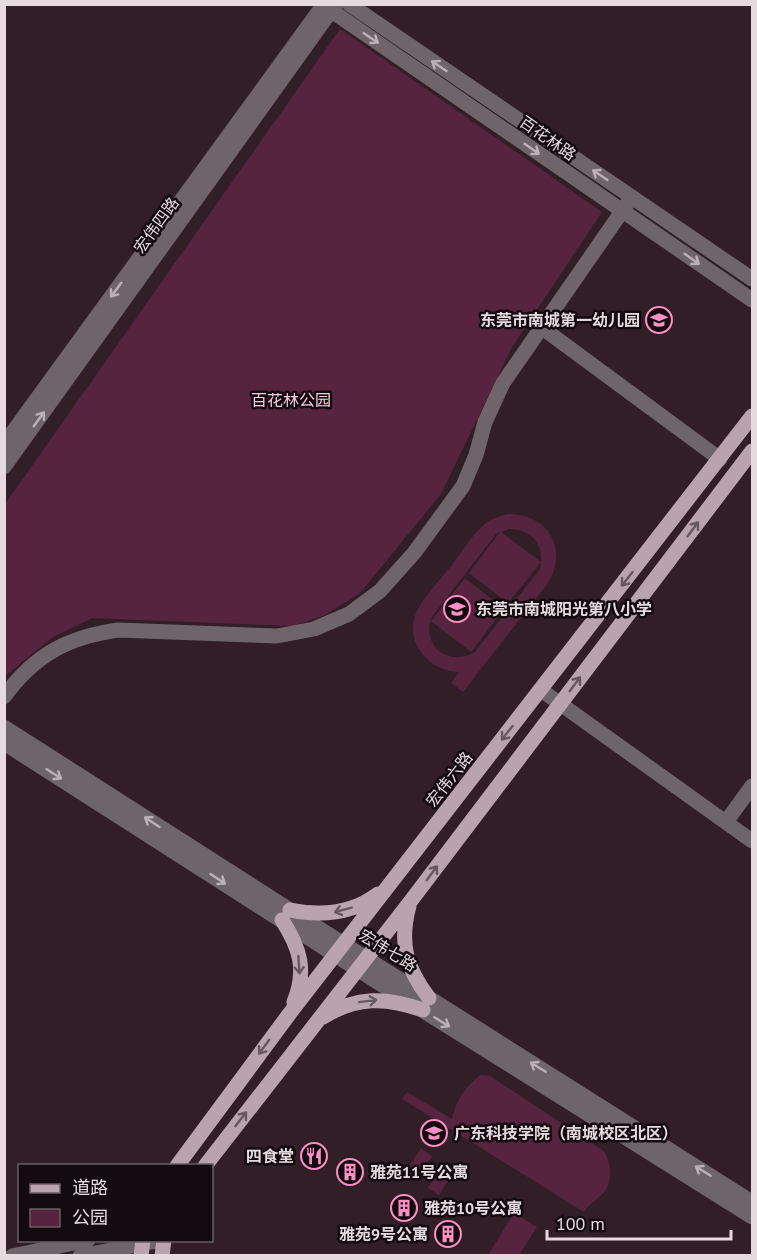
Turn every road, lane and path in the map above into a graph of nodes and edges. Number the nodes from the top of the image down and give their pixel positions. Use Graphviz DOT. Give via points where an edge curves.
graph roads {
  1 [pos="348,4"];
  2 [pos="329,6"];
  3 [pos="632,197"];
  4 [pos="623,211"];
  5 [pos="753,279"];
  6 [pos="753,300"];
  7 [pos="541,327"];
  8 [pos="753,416"];
  9 [pos="4,444"];
  10 [pos="753,451"];
  11 [pos="720,459"];
  12 [pos="4,467"];
  13 [pos="540,690"];
  14 [pos="4,697"];
  15 [pos="560,704"];
  16 [pos="4,727"];
  17 [pos="4,742"];
  18 [pos="753,786"];
  19 [pos="726,822"];
  20 [pos="753,841"];
  21 [pos="389,884"];
  22 [pos="410,902"];
  23 [pos="286,915"];
  24 [pos="340,949"];
  25 [pos="362,963"];
  26 [pos="426,1004"];
  27 [pos="290,1013"];
  28 [pos="316,1022"];
  29 [pos="178,1164"];
  30 [pos="207,1164"];
  31 [pos="753,1202"];
  32 [pos="753,1217"];
  33 [pos="78,1242"];
  34 [pos="157,1242"];
  35 [pos="142,1247"];
  36 [pos="12,1256"];
  37 [pos="80,1256"];
  3 -- 1 [label="street, 百花林路, one-way"];
  2 -- 4 [label="street, 百花林路, one-way"];
  2 -- 9 [label="street, 宏伟四路, one-way"];
  12 -- 2 [label="street, 宏伟四路, one-way"];
  3 -- 4 [label="street"];
  3 -- 5 [label="street, 百花林路"];
  4 -- 6 [label="street, 百花林路, one-way"];
  4 -- 7 [label="street"];
  7 -- 11 [label="street"];
  7 -- 14 [label="street" via="503,383 463,486 414,553 366,604 314,629 277,636 118,630 92,634 45,655"];
  8 -- 11 [label="main road, 宏伟六路"];
  15 -- 10 [label="main road, one-way"];
  11 -- 13 [label="main road, 宏伟六路, one-way"];
  13 -- 15 [label="street"];
  13 -- 21 [label="main road, 宏伟六路, one-way"];
  15 -- 19 [label="street"];
  22 -- 15 [label="main road, one-way"];
  23 -- 16 [label="street, 宏伟七路, one-way"];
  17 -- 23 [label="street, 宏伟七路, one-way"];
  18 -- 19 [label="street"];
  19 -- 20 [label="street"];
  21 -- 23 [label="main road, one-way" via="353,908"];
  21 -- 24 [label="main road, 宏伟六路"];
  22 -- 25 [label="main road"];
  22 -- 26 [label="main road" via="404,942"];
  23 -- 24 [label="street, 宏伟七路"];
  23 -- 27 [label="main road, one-way" via="301,965 299,990"];
  24 -- 25 [label="street, 宏伟七路"];
  24 -- 27 [label="main road, 宏伟六路"];
  25 -- 26 [label="street, 宏伟七路"];
  25 -- 28 [label="main road"];
  28 -- 26 [label="main road, one-way" via="356,1003 379,1000"];
  31 -- 26 [label="street, 宏伟七路, one-way"];
  26 -- 32 [label="street, 宏伟七路, one-way"];
  27 -- 29 [label="main road, 宏伟六路, one-way"];
  30 -- 28 [label="main road, one-way"];
  33 -- 36 [label="street"];
  34 -- 35 [label="street"];
  35 -- 37 [label="street"];
}
